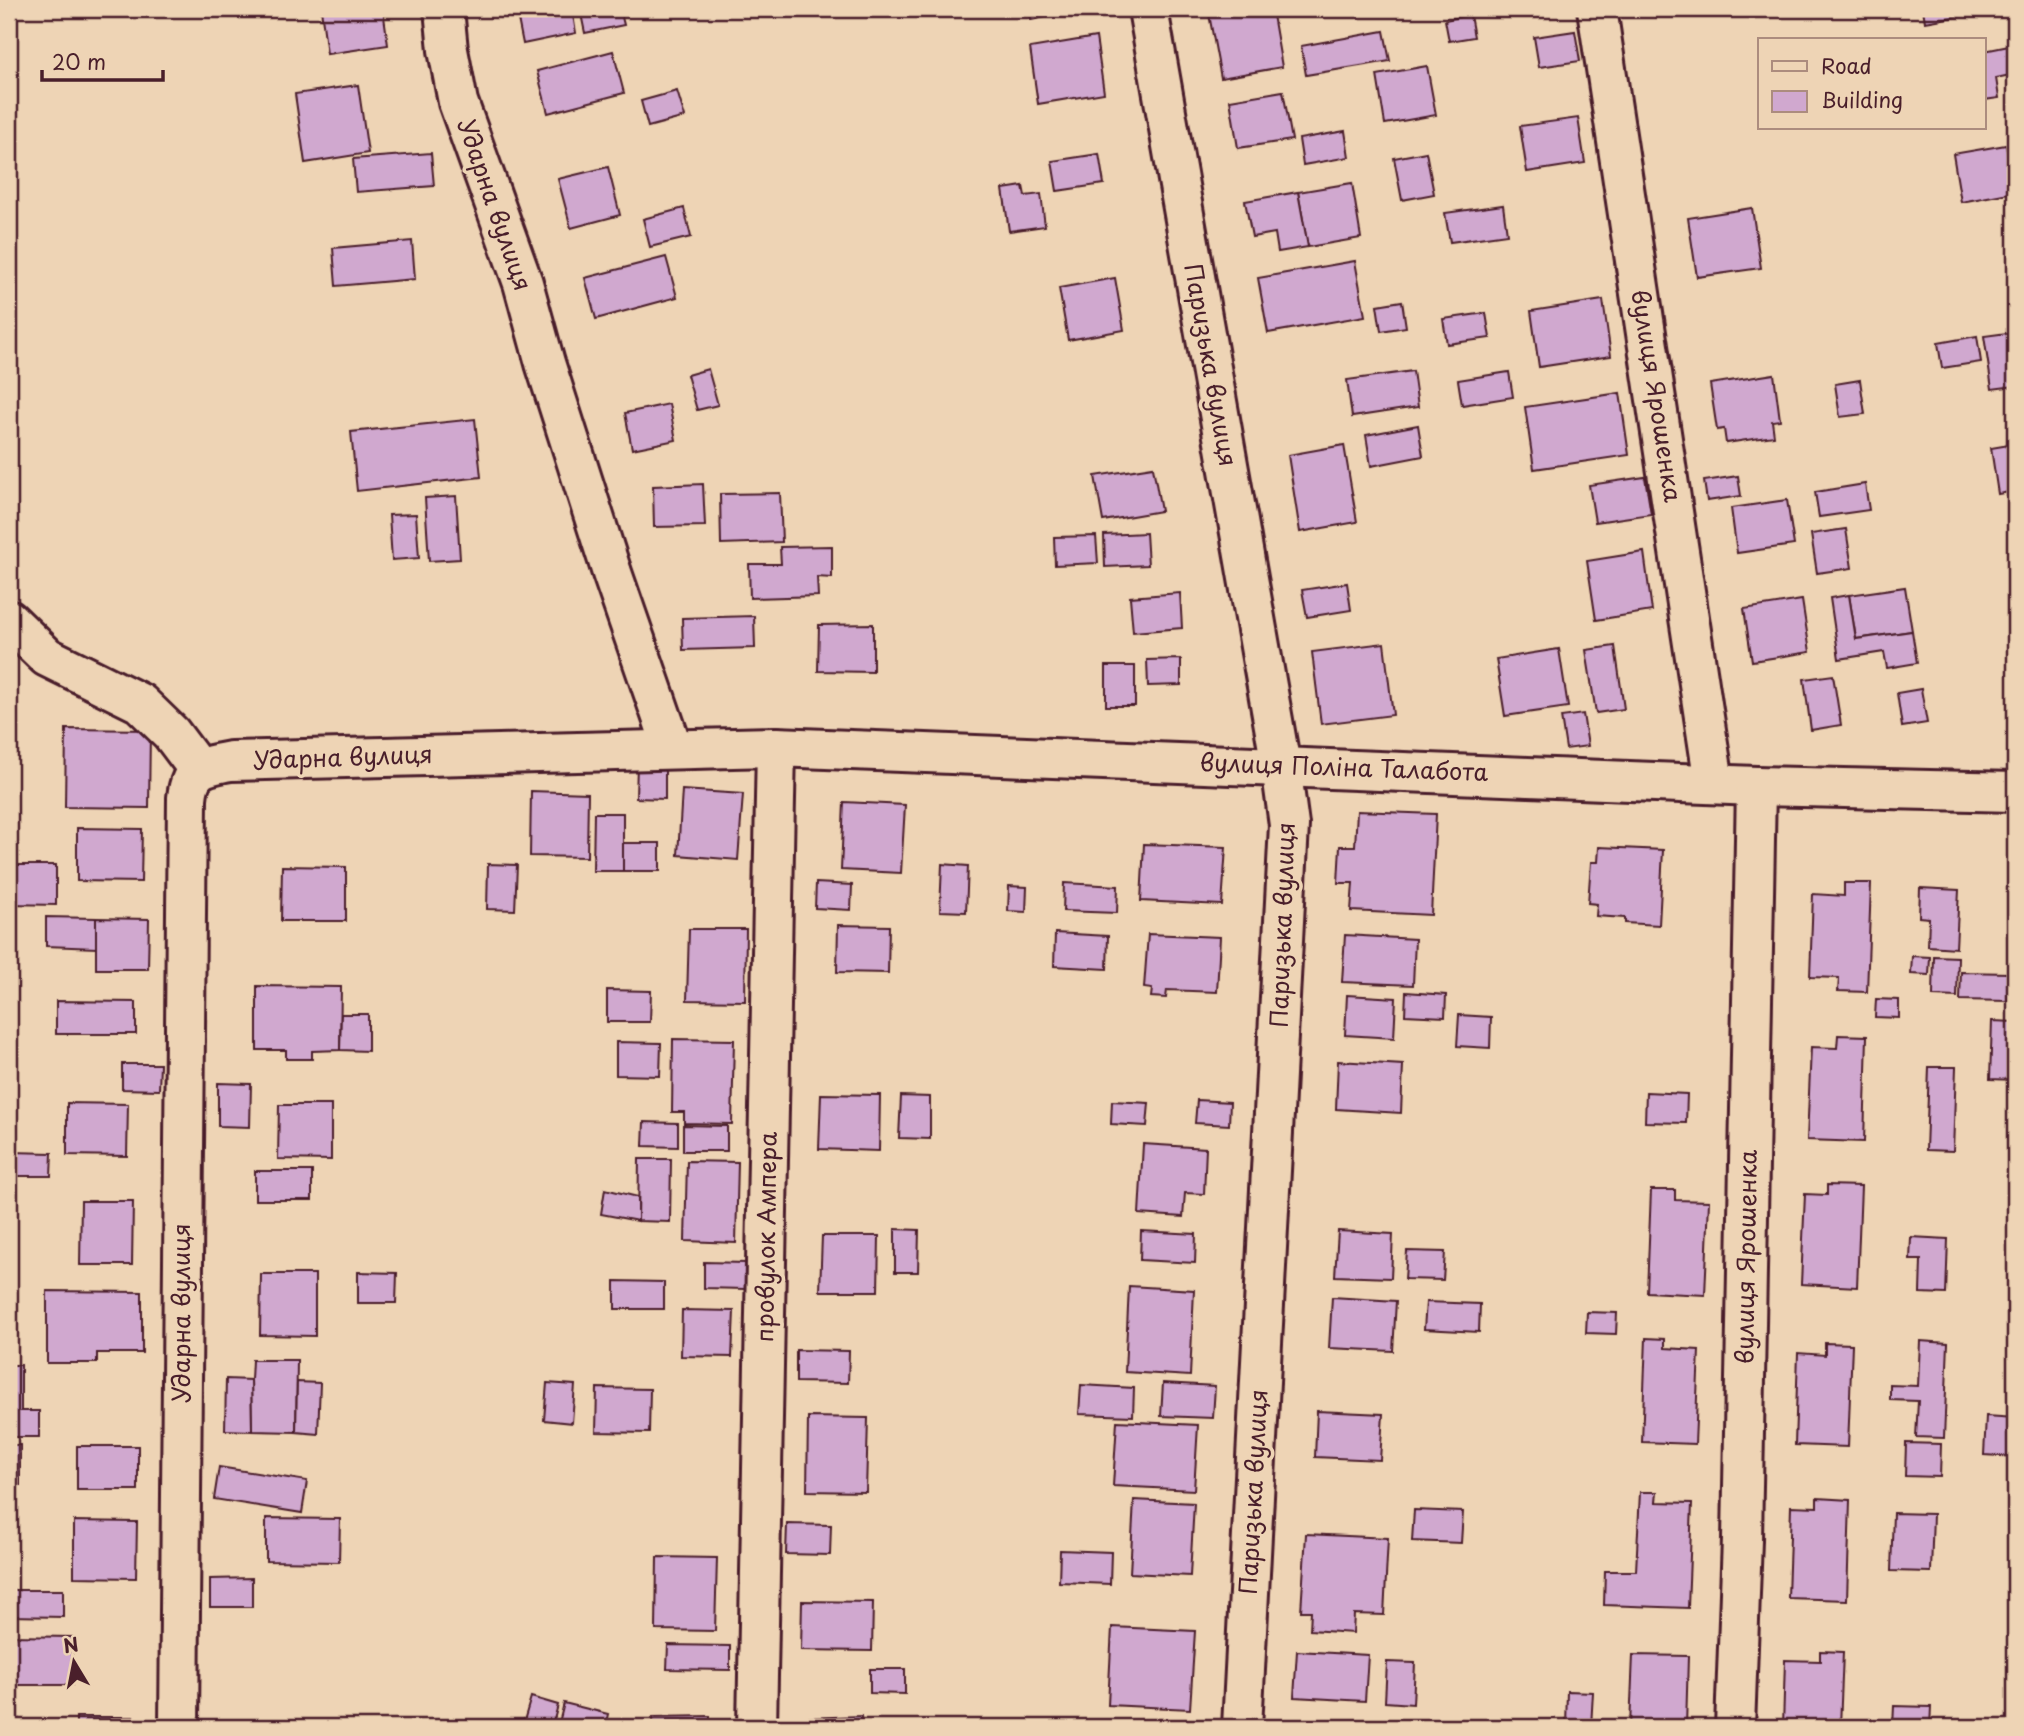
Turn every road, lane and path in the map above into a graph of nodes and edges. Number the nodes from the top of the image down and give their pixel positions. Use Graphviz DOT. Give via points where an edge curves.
graph roads {
  1 [pos="444,9"];
  2 [pos="1148,9"];
  3 [pos="1597,9"];
  4 [pos="9,620"];
  5 [pos="776,747"];
  6 [pos="673,749"];
  7 [pos="1281,766"];
  8 [pos="198,769"];
  9 [pos="1714,783"];
  10 [pos="1756,786"];
  11 [pos="2015,792"];
  12 [pos="178,1727"];
  13 [pos="757,1727"];
  14 [pos="1242,1727"];
  15 [pos="1735,1727"];
  1 -- 6 [label="street, Ударна вулиця" via="458,102 523,283 612,573"];
  2 -- 7 [label="street, Паризька вулиця"];
  3 -- 9 [label="street, вулиця Ярошенка"];
  4 -- 8 [label="street" via="47,657 140,703"];
  5 -- 6 [label="street, вулиця Поліна Талабота"];
  5 -- 7 [label="street, вулиця Поліна Талабота"];
  5 -- 13 [label="street, провулок Ампера"];
  6 -- 8 [label="street, Ударна вулиця" via="231,761"];
  7 -- 9 [label="street, вулиця Поліна Талабота"];
  7 -- 14 [label="street, Паризька вулиця" via="1289,825"];
  8 -- 12 [label="street, Ударна вулиця" via="188,783 187,798"];
  9 -- 10 [label="street, вулиця Поліна Талабота"];
  10 -- 11 [label="street, вулиця Поліна Талабота"];
  10 -- 15 [label="street, вулиця Ярошенка"];
}
